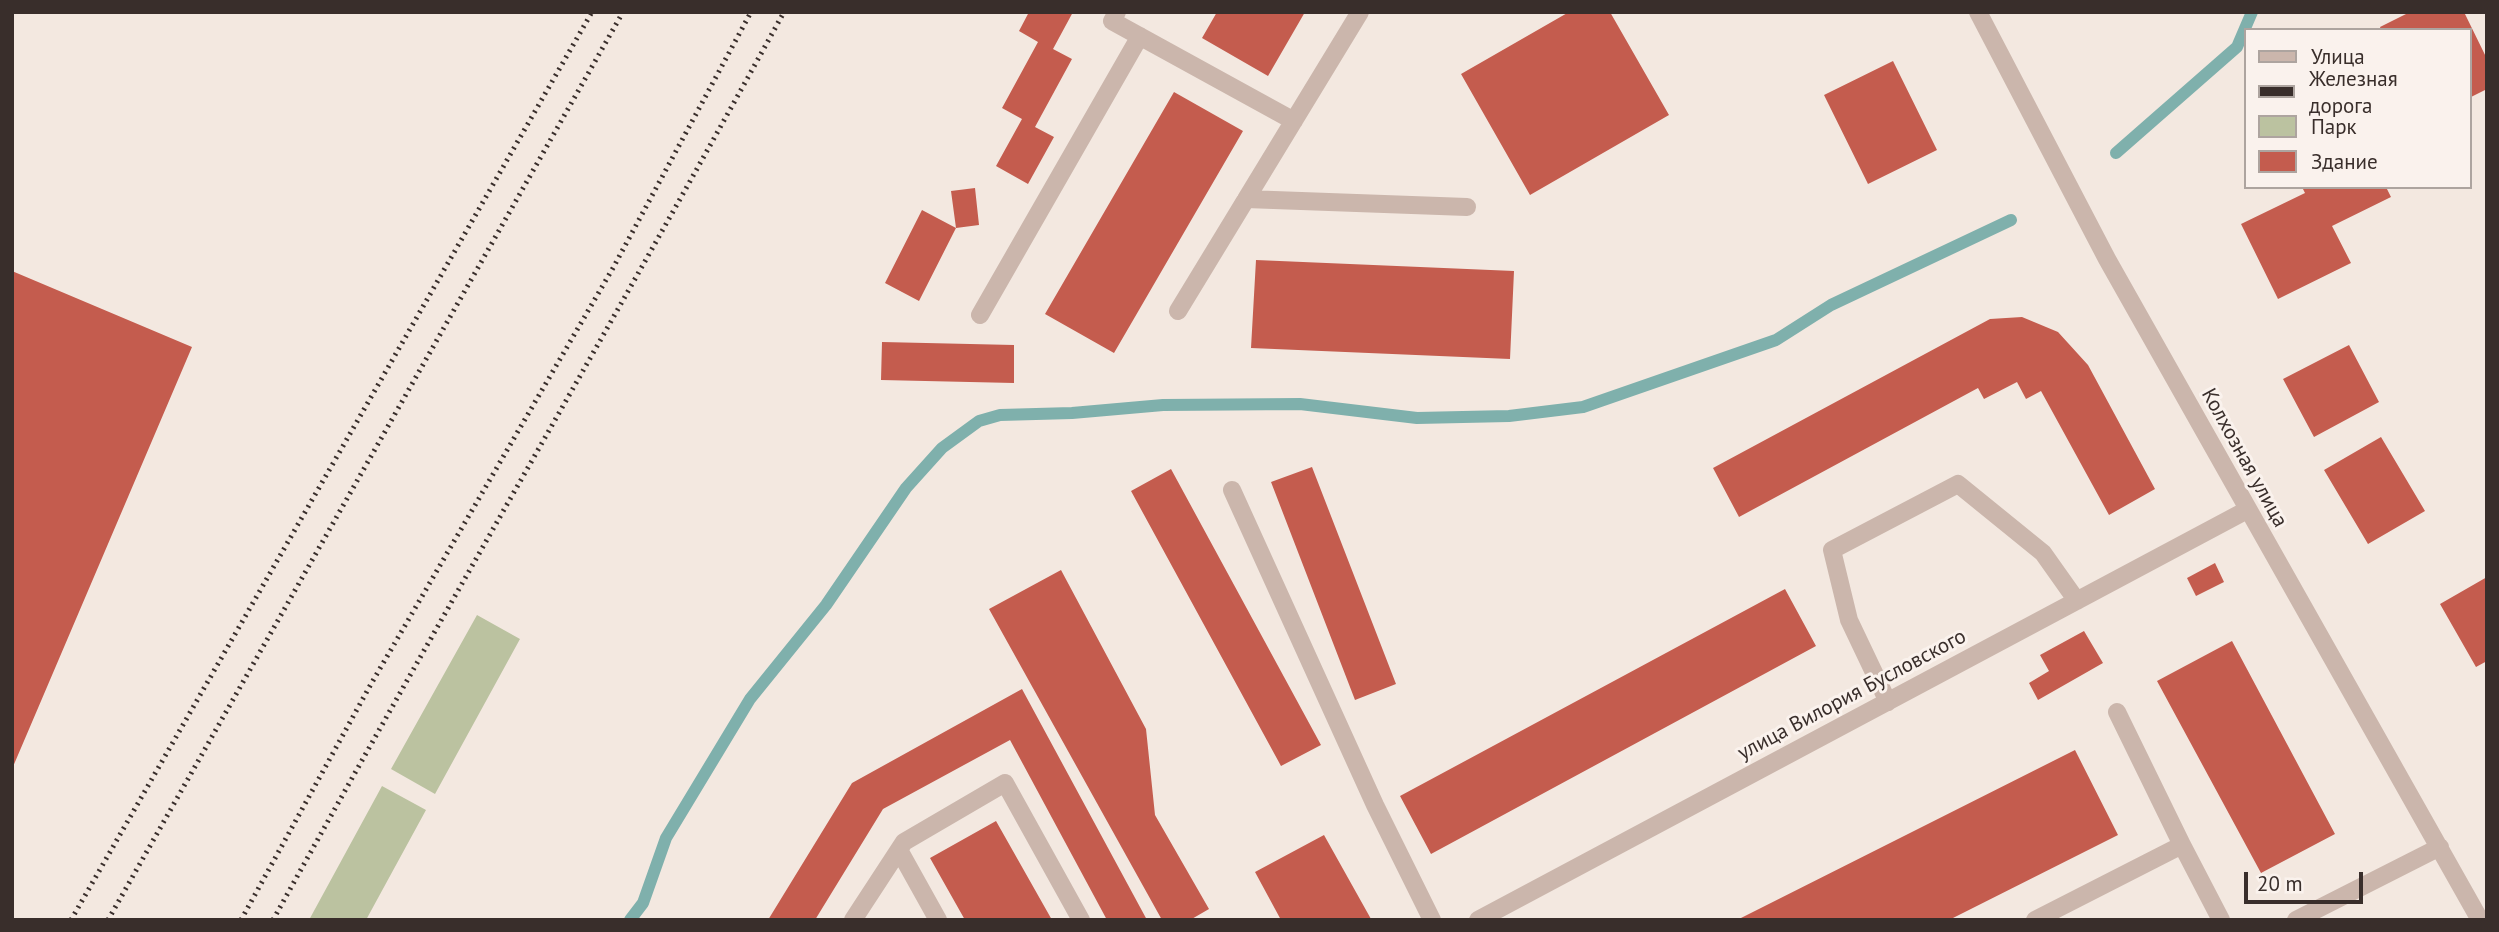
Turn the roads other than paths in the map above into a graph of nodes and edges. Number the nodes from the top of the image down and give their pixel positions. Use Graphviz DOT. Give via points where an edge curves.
graph roads {
  1 [pos="1117,12"];
  2 [pos="1360,12"];
  3 [pos="1978,12"];
  4 [pos="1140,36"];
  5 [pos="1294,121"];
  6 [pos="1246,199"];
  7 [pos="1467,207"];
  8 [pos="1178,311"];
  9 [pos="981,315"];
  10 [pos="1232,491"];
  11 [pos="2247,510"];
  12 [pos="2077,601"];
  13 [pos="1888,702"];
  14 [pos="2117,712"];
  15 [pos="2182,845"];
  16 [pos="2440,847"];
  17 [pos="899,850"];
  18 [pos="853,920"];
  19 [pos="938,920"];
  20 [pos="1081,920"];
  21 [pos="1432,920"];
  22 [pos="1478,920"];
  23 [pos="2035,920"];
  24 [pos="2221,920"];
  25 [pos="2296,920"];
  26 [pos="2480,920"];
  1 -- 4 [label="street" via="1112,20"];
  2 -- 5 [label="street"];
  3 -- 11 [label="street, Колхозная улица" via="2107,259"];
  4 -- 5 [label="street"];
  4 -- 9 [label="street"];
  5 -- 6 [label="street"];
  6 -- 7 [label="street"];
  6 -- 8 [label="street"];
  10 -- 21 [label="street"];
  11 -- 12 [label="street, улица Вилория Бусловского"];
  11 -- 16 [label="street, Колхозная улица"];
  12 -- 13 [label="street, улица Вилория Бусловского"];
  12 -- 13 [label="street" via="2043,553 1958,484 1832,550 1849,620"];
  13 -- 22 [label="street, улица Вилория Бусловского"];
  14 -- 15 [label="street"];
  15 -- 23 [label="street"];
  15 -- 24 [label="street"];
  16 -- 25 [label="street"];
  16 -- 26 [label="street, Колхозная улица"];
  17 -- 18 [label="street"];
  17 -- 19 [label="street"];
  17 -- 20 [label="street" via="904,842 1005,783"];
}
